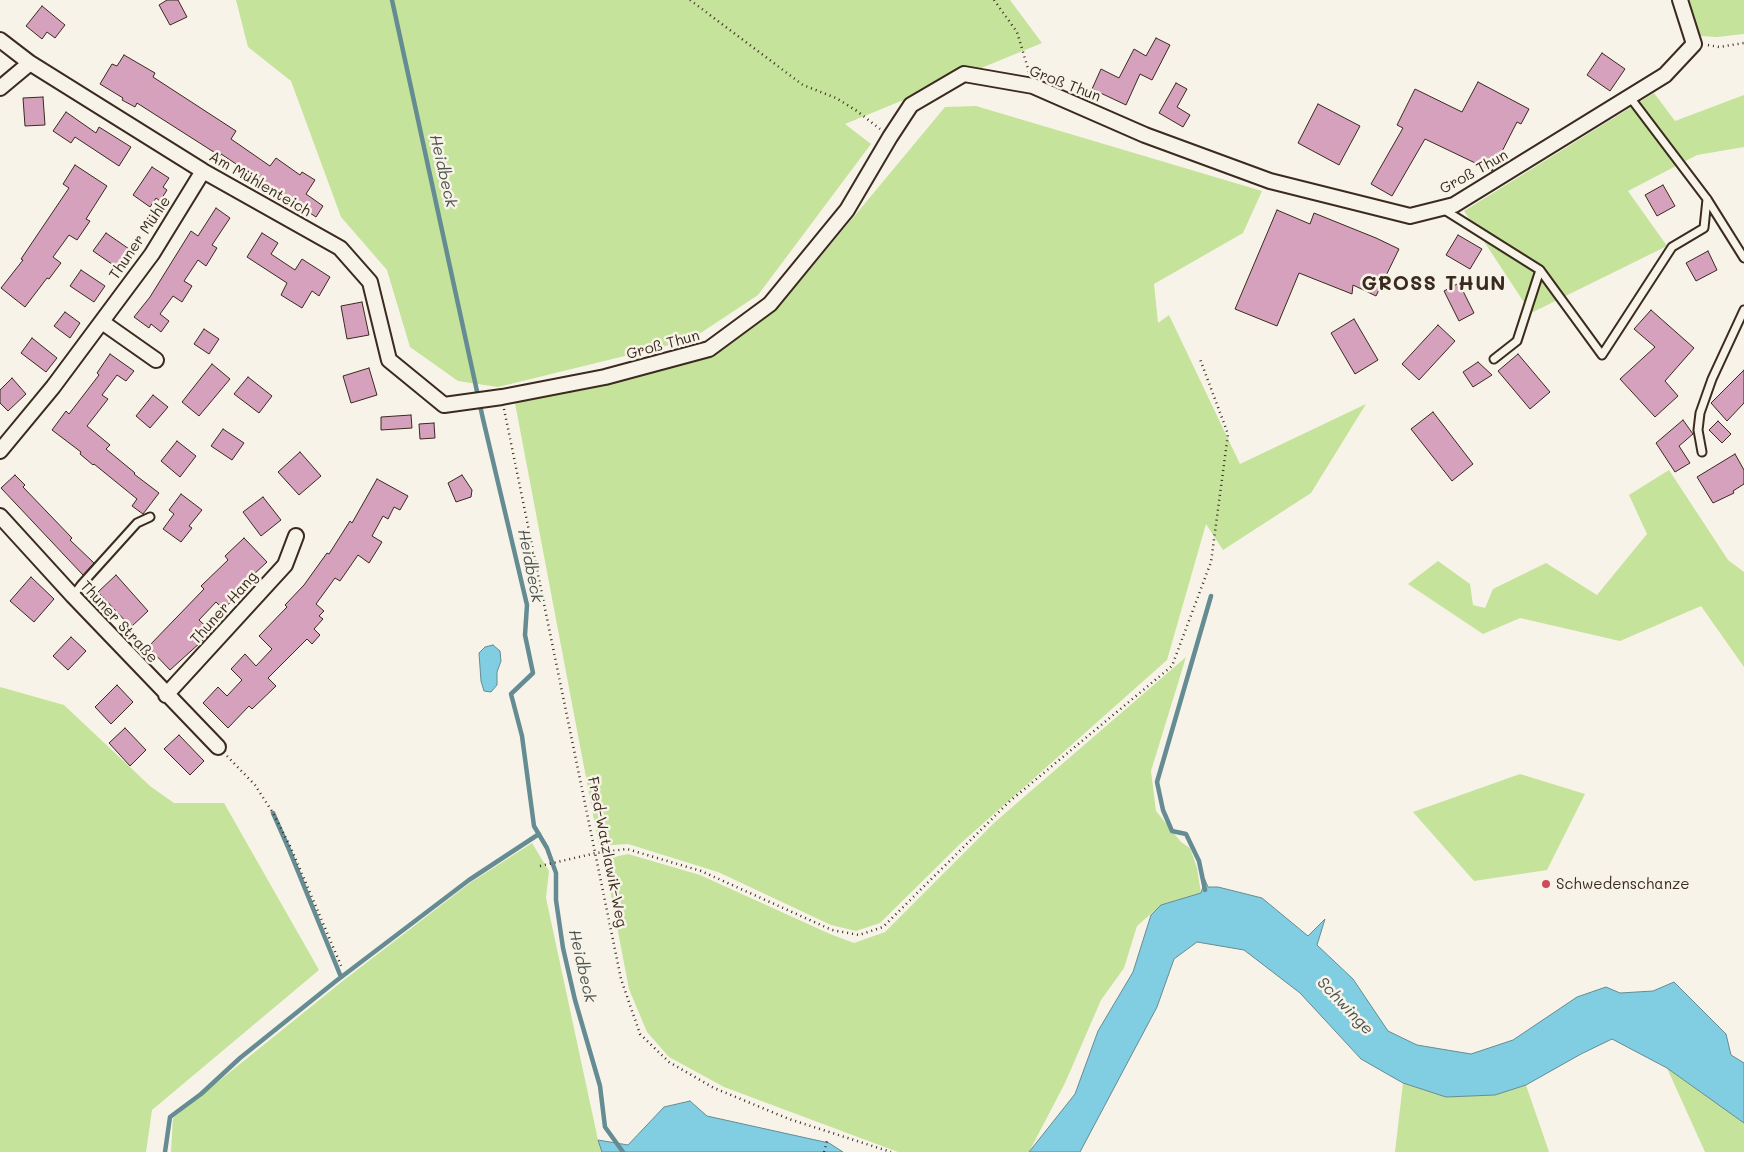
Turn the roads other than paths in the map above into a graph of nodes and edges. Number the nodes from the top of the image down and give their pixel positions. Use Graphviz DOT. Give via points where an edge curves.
graph roads {
  1 [pos="1680,0"];
  2 [pos="0,40"];
  3 [pos="30,63"];
  4 [pos="0,88"];
  5 [pos="1630,96"];
  6 [pos="203,171"];
  7 [pos="1707,199"];
  8 [pos="1442,208"];
  9 [pos="1744,258"];
  10 [pos="1540,270"];
  11 [pos="1744,310"];
  12 [pos="102,322"];
  13 [pos="1494,359"];
  14 [pos="156,360"];
  15 [pos="444,405"];
  16 [pos="0,451"];
  17 [pos="1702,452"];
  18 [pos="0,516"];
  19 [pos="150,517"];
  20 [pos="296,536"];
  21 [pos="73,596"];
  22 [pos="166,695"];
  23 [pos="218,747"];
  1 -- 5 [label="street, Groß Thun" via="1694,44 1665,75"];
  2 -- 3 [label="street, Am Mühlenteich"];
  3 -- 4 [label="street"];
  3 -- 6 [label="street, Am Mühlenteich"];
  5 -- 7 [label="lane"];
  5 -- 8 [label="street, Groß Thun" via="1454,205"];
  6 -- 12 [label="street, Thuner Mühle" via="152,254"];
  6 -- 15 [label="street, Am Mühlenteich" via="340,248 370,282 389,360"];
  7 -- 9 [label="lane"];
  7 -- 10 [label="lane" via="1704,228 1672,247 1602,355"];
  8 -- 10 [label="lane"];
  8 -- 15 [label="street, Groß Thun" via="1410,216 1270,181 1145,135 1033,86 964,74 911,105 847,210 770,304 709,349 606,377"];
  10 -- 13 [label="lane" via="1517,341"];
  11 -- 17 [label="lane" via="1712,378 1700,413 1698,430"];
  12 -- 14 [label="street"];
  12 -- 16 [label="street, Thuner Mühle"];
  18 -- 21 [label="street, Thuner Straße"];
  19 -- 21 [label="lane" via="137,523"];
  20 -- 22 [label="street, Thuner Hang" via="285,565"];
  21 -- 22 [label="street, Thuner Straße"];
  22 -- 23 [label="street, Thuner Straße"];
}
